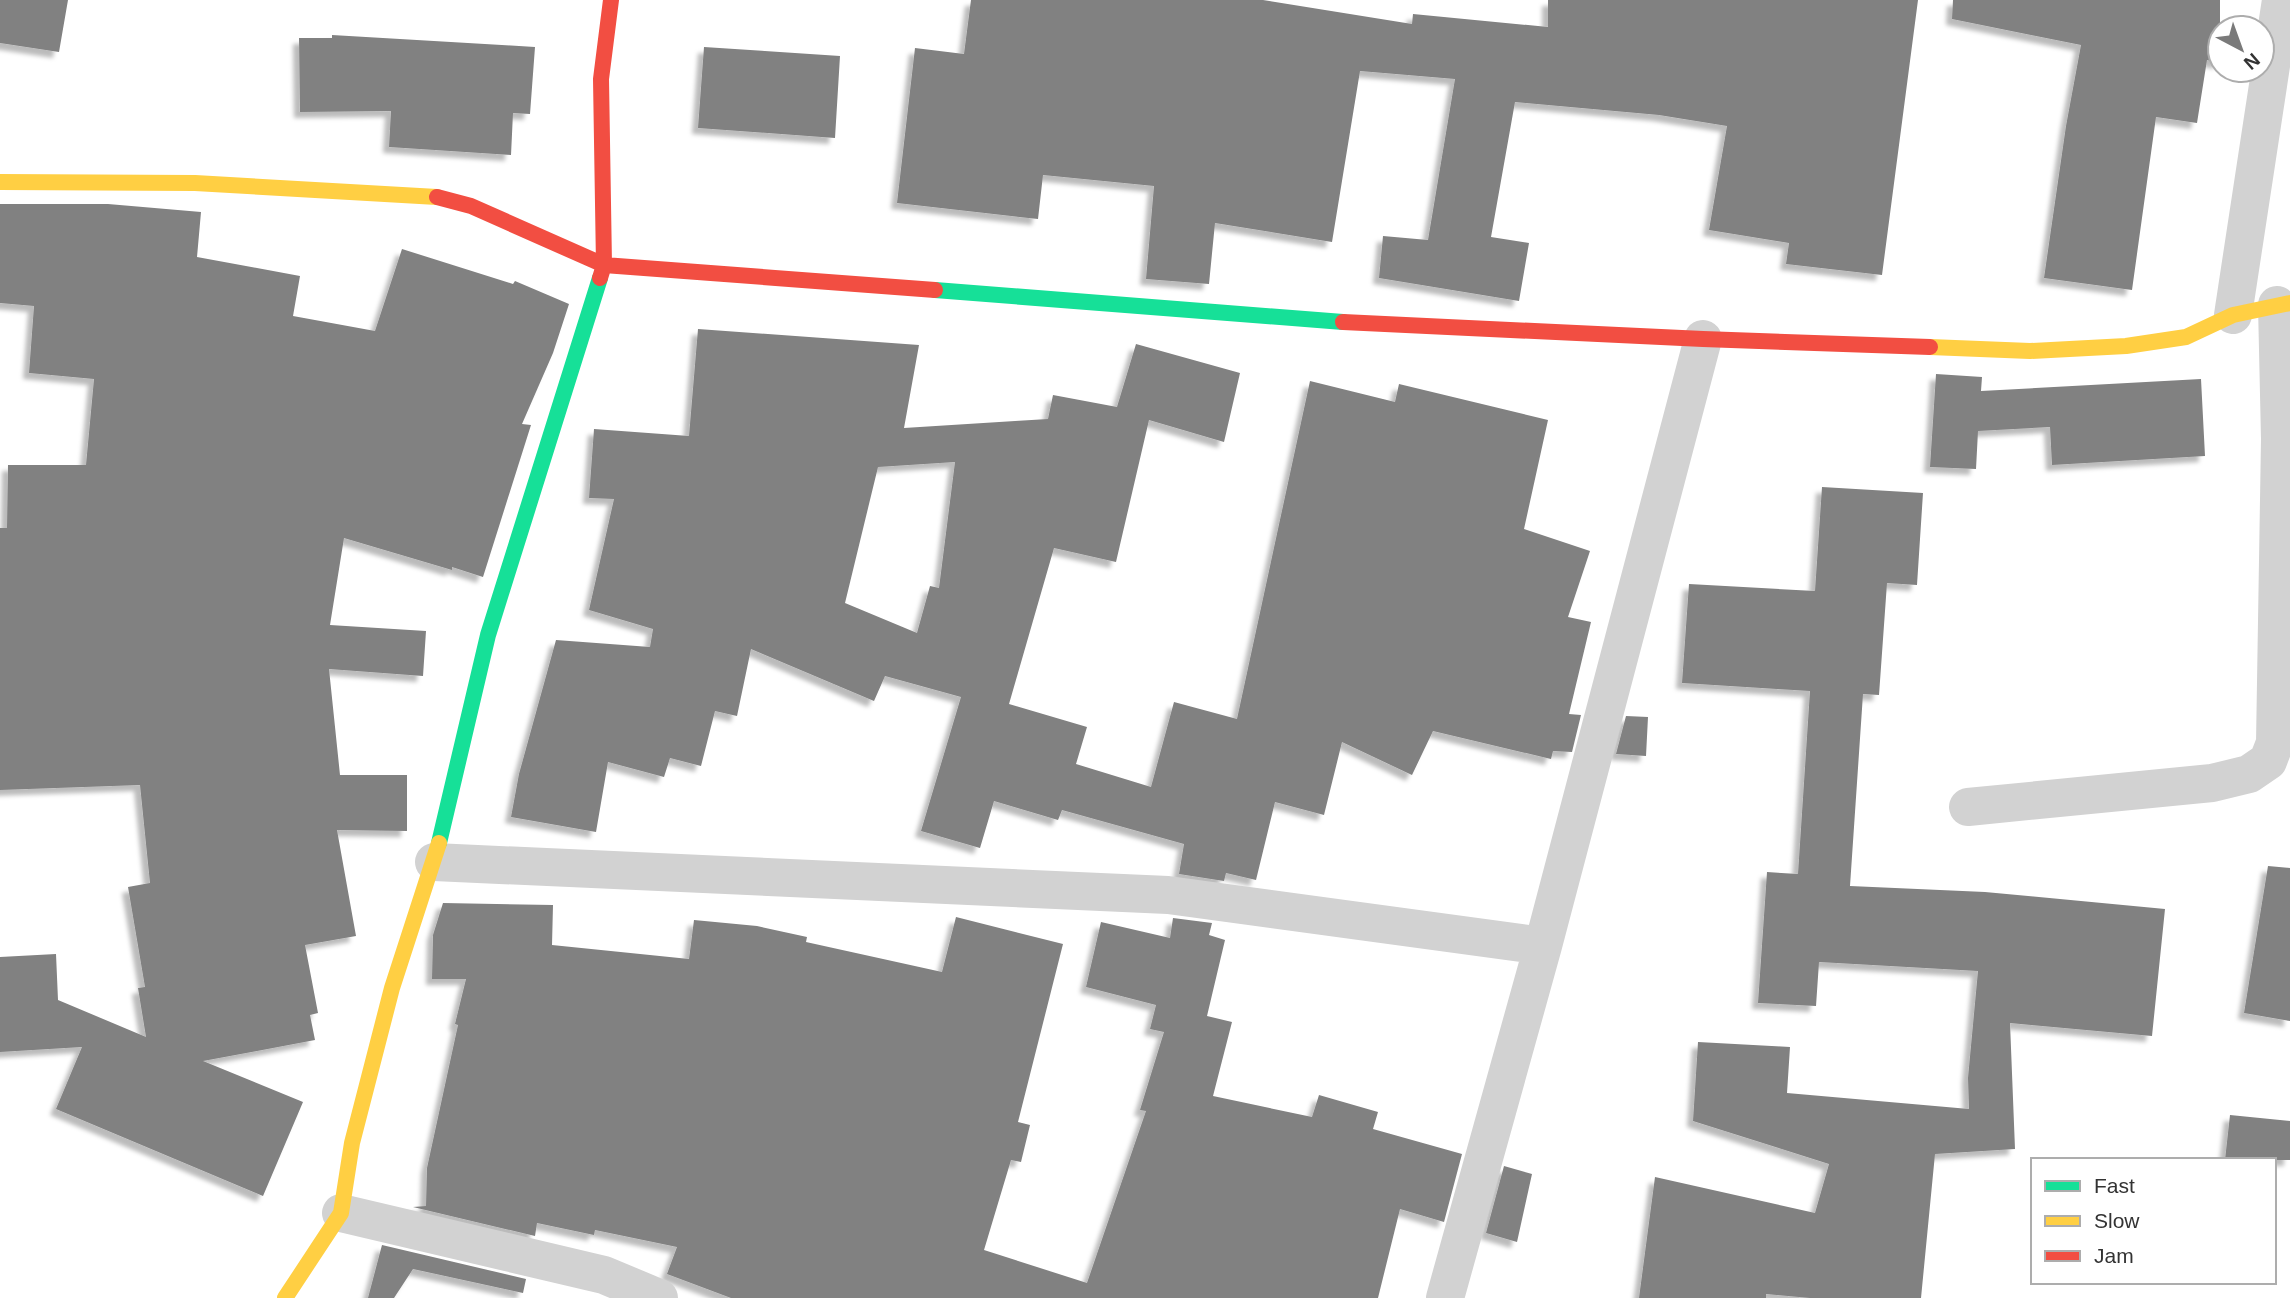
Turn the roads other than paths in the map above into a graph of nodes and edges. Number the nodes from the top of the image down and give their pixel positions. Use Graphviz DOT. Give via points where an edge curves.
graph roads {
  1 [pos="611,0"];
  2 [pos="2281,0"];
  3 [pos="0,183"];
  4 [pos="604,265"];
  5 [pos="2283,304"];
  6 [pos="2233,315"];
  7 [pos="1703,339"];
  8 [pos="2279,761"];
  9 [pos="1968,807"];
  10 [pos="434,862"];
  11 [pos="1543,946"];
  12 [pos="341,1213"];
  13 [pos="285,1298"];
  14 [pos="659,1298"];
  15 [pos="1445,1298"];
  1 -- 4 [label="street" via="601,79"];
  2 -- 6 [label="street"];
  3 -- 4 [label="street" via="195,183 432,196 471,206"];
  4 -- 7 [label="street" via="1361,323"];
  4 -- 10 [label="street" via="488,635"];
  5 -- 6 [label="street"];
  5 -- 8 [label="street"];
  6 -- 7 [label="street" via="2186,337 2083,349"];
  7 -- 11 [label="street"];
  8 -- 9 [label="street" via="2212,783"];
  10 -- 11 [label="street" via="1168,895"];
  10 -- 12 [label="street" via="392,988 352,1143"];
  11 -- 15 [label="street"];
  12 -- 13 [label="street"];
  12 -- 14 [label="street" via="604,1275"];
}
